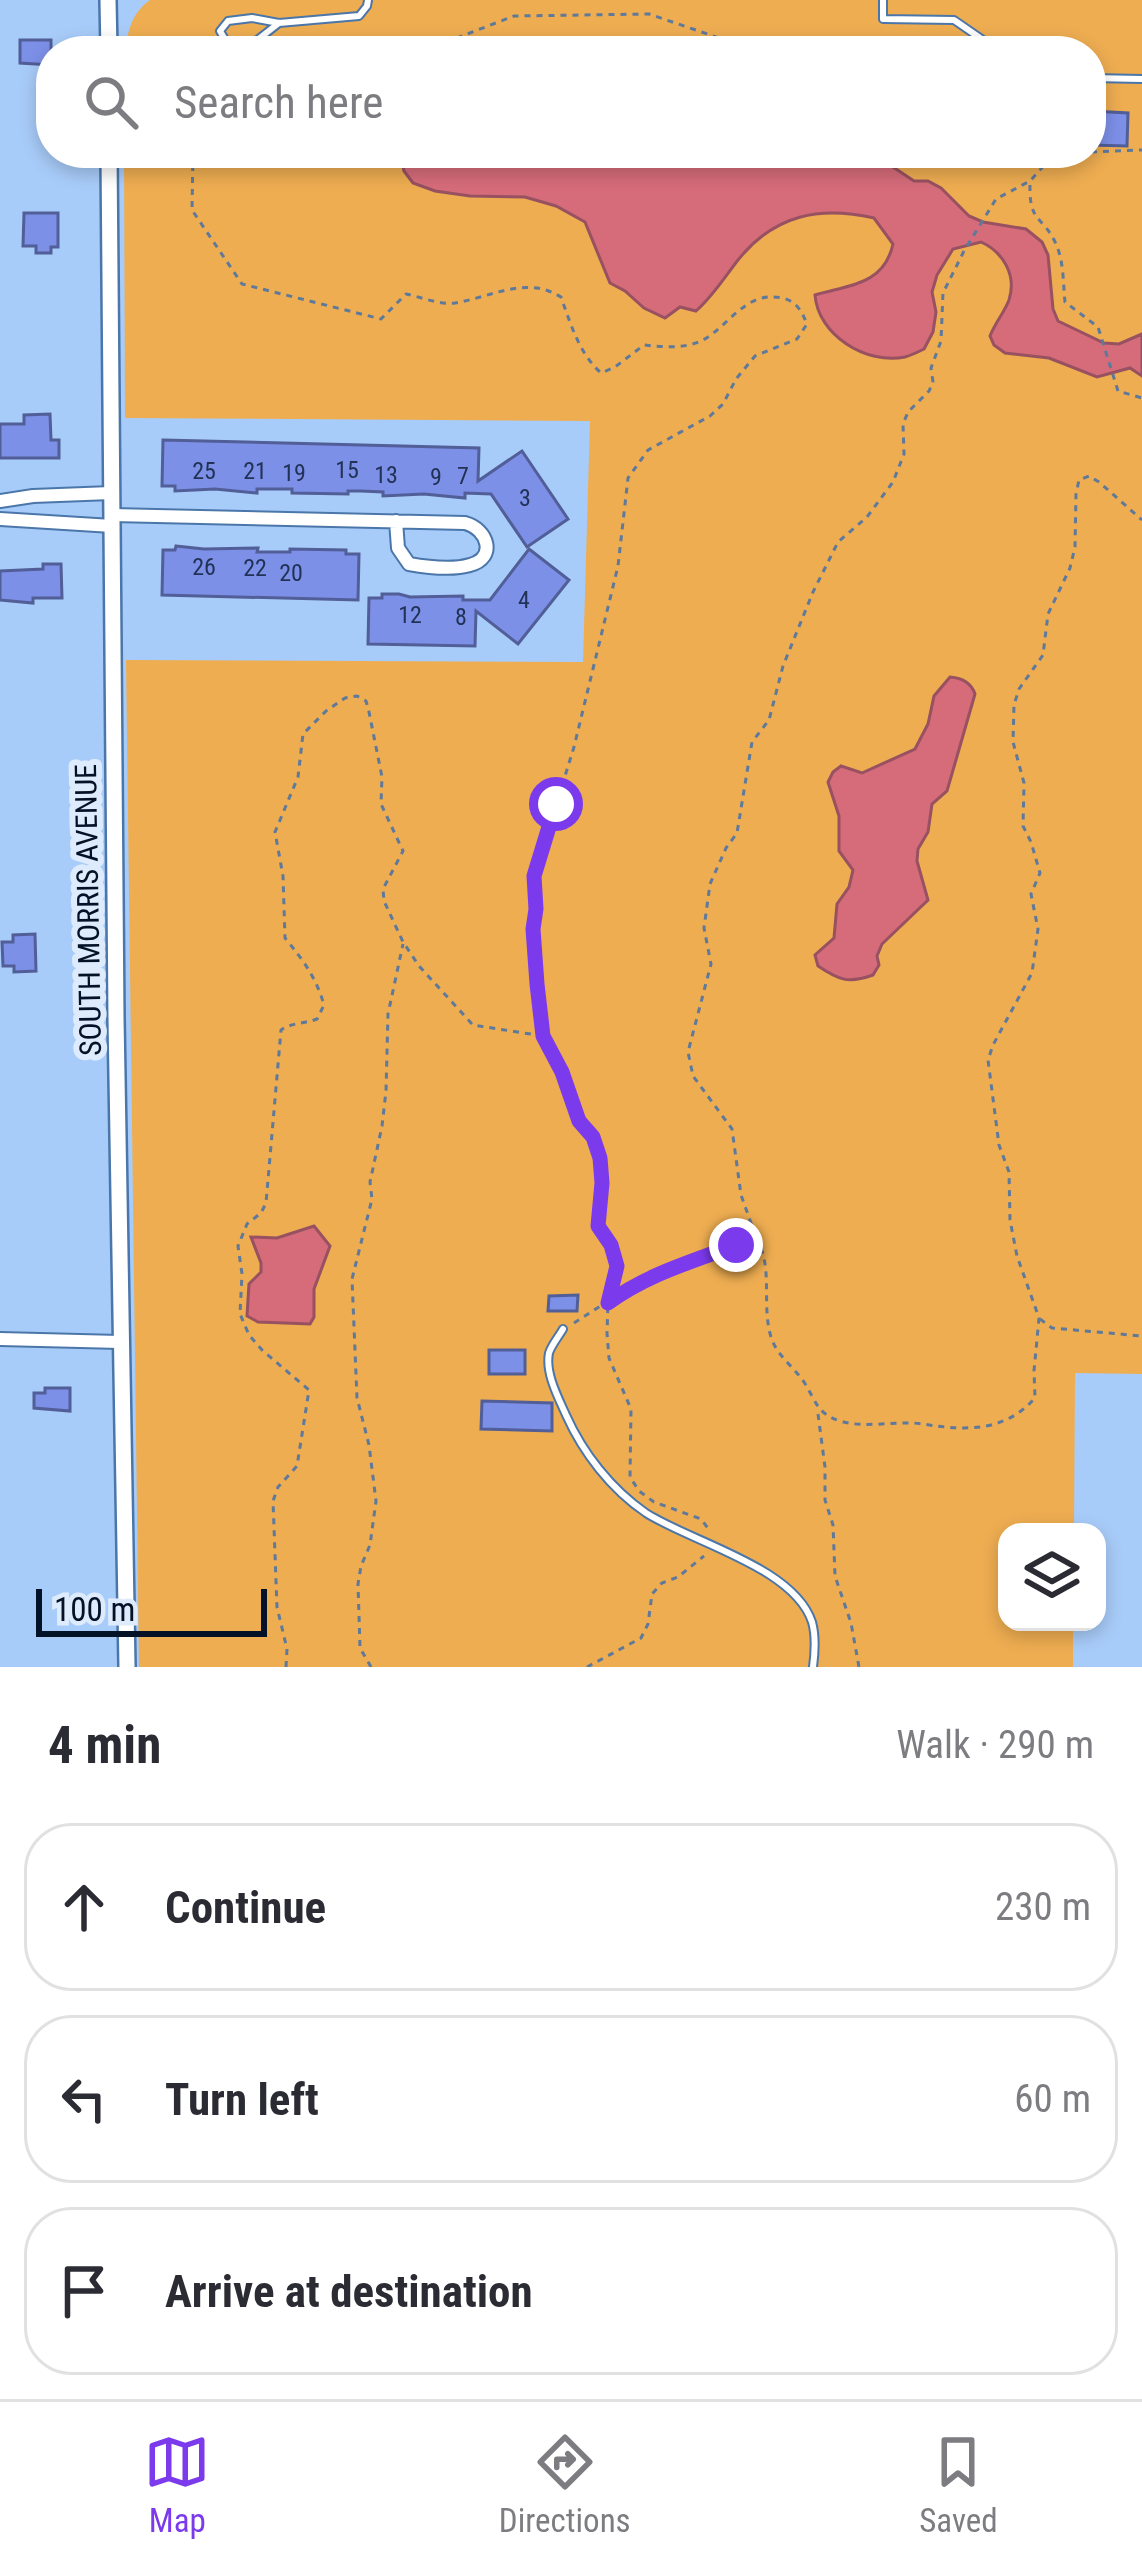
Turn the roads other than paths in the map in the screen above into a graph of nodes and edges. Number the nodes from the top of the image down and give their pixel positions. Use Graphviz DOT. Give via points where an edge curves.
graph roads {
  1 [pos="108,0"];
  2 [pos="368,0"];
  3 [pos="883,0"];
  4 [pos="279,23"];
  5 [pos="109,36"];
  6 [pos="223,36"];
  7 [pos="262,36"];
  8 [pos="977,36"];
  9 [pos="1106,78"];
  10 [pos="1142,79"];
  11 [pos="110,168"];
  12 [pos="111,493"];
  13 [pos="0,501"];
  14 [pos="0,518"];
  15 [pos="112,520"];
  16 [pos="395,521"];
  17 [pos="563,1329"];
  18 [pos="0,1339"];
  19 [pos="120,1342"];
  20 [pos="128,1667"];
  21 [pos="813,1667"];
  1 -- 5 [label="street"];
  2 -- 4 [label="lane" via="358,16"];
  3 -- 8 [label="lane" via="883,19 954,20"];
  4 -- 6 [label="lane" via="228,21"];
  4 -- 7 [label="lane"];
  9 -- 10 [label="lane"];
  11 -- 12 [label="street, SOUTH MORRIS AVENUE"];
  12 -- 13 [label="street"];
  12 -- 15 [label="street, SOUTH MORRIS AVENUE"];
  14 -- 15 [label="street"];
  15 -- 16 [label="street"];
  15 -- 19 [label="street, SOUTH MORRIS AVENUE"];
  16 -- 16 [label="street" via="476,526 486,551 467,566 409,563"];
  17 -- 21 [label="lane" via="549,1353 553,1386 597,1467 647,1513 795,1594 812,1619"];
  18 -- 19 [label="street"];
  19 -- 20 [label="street, SOUTH MORRIS AVENUE"];
}
